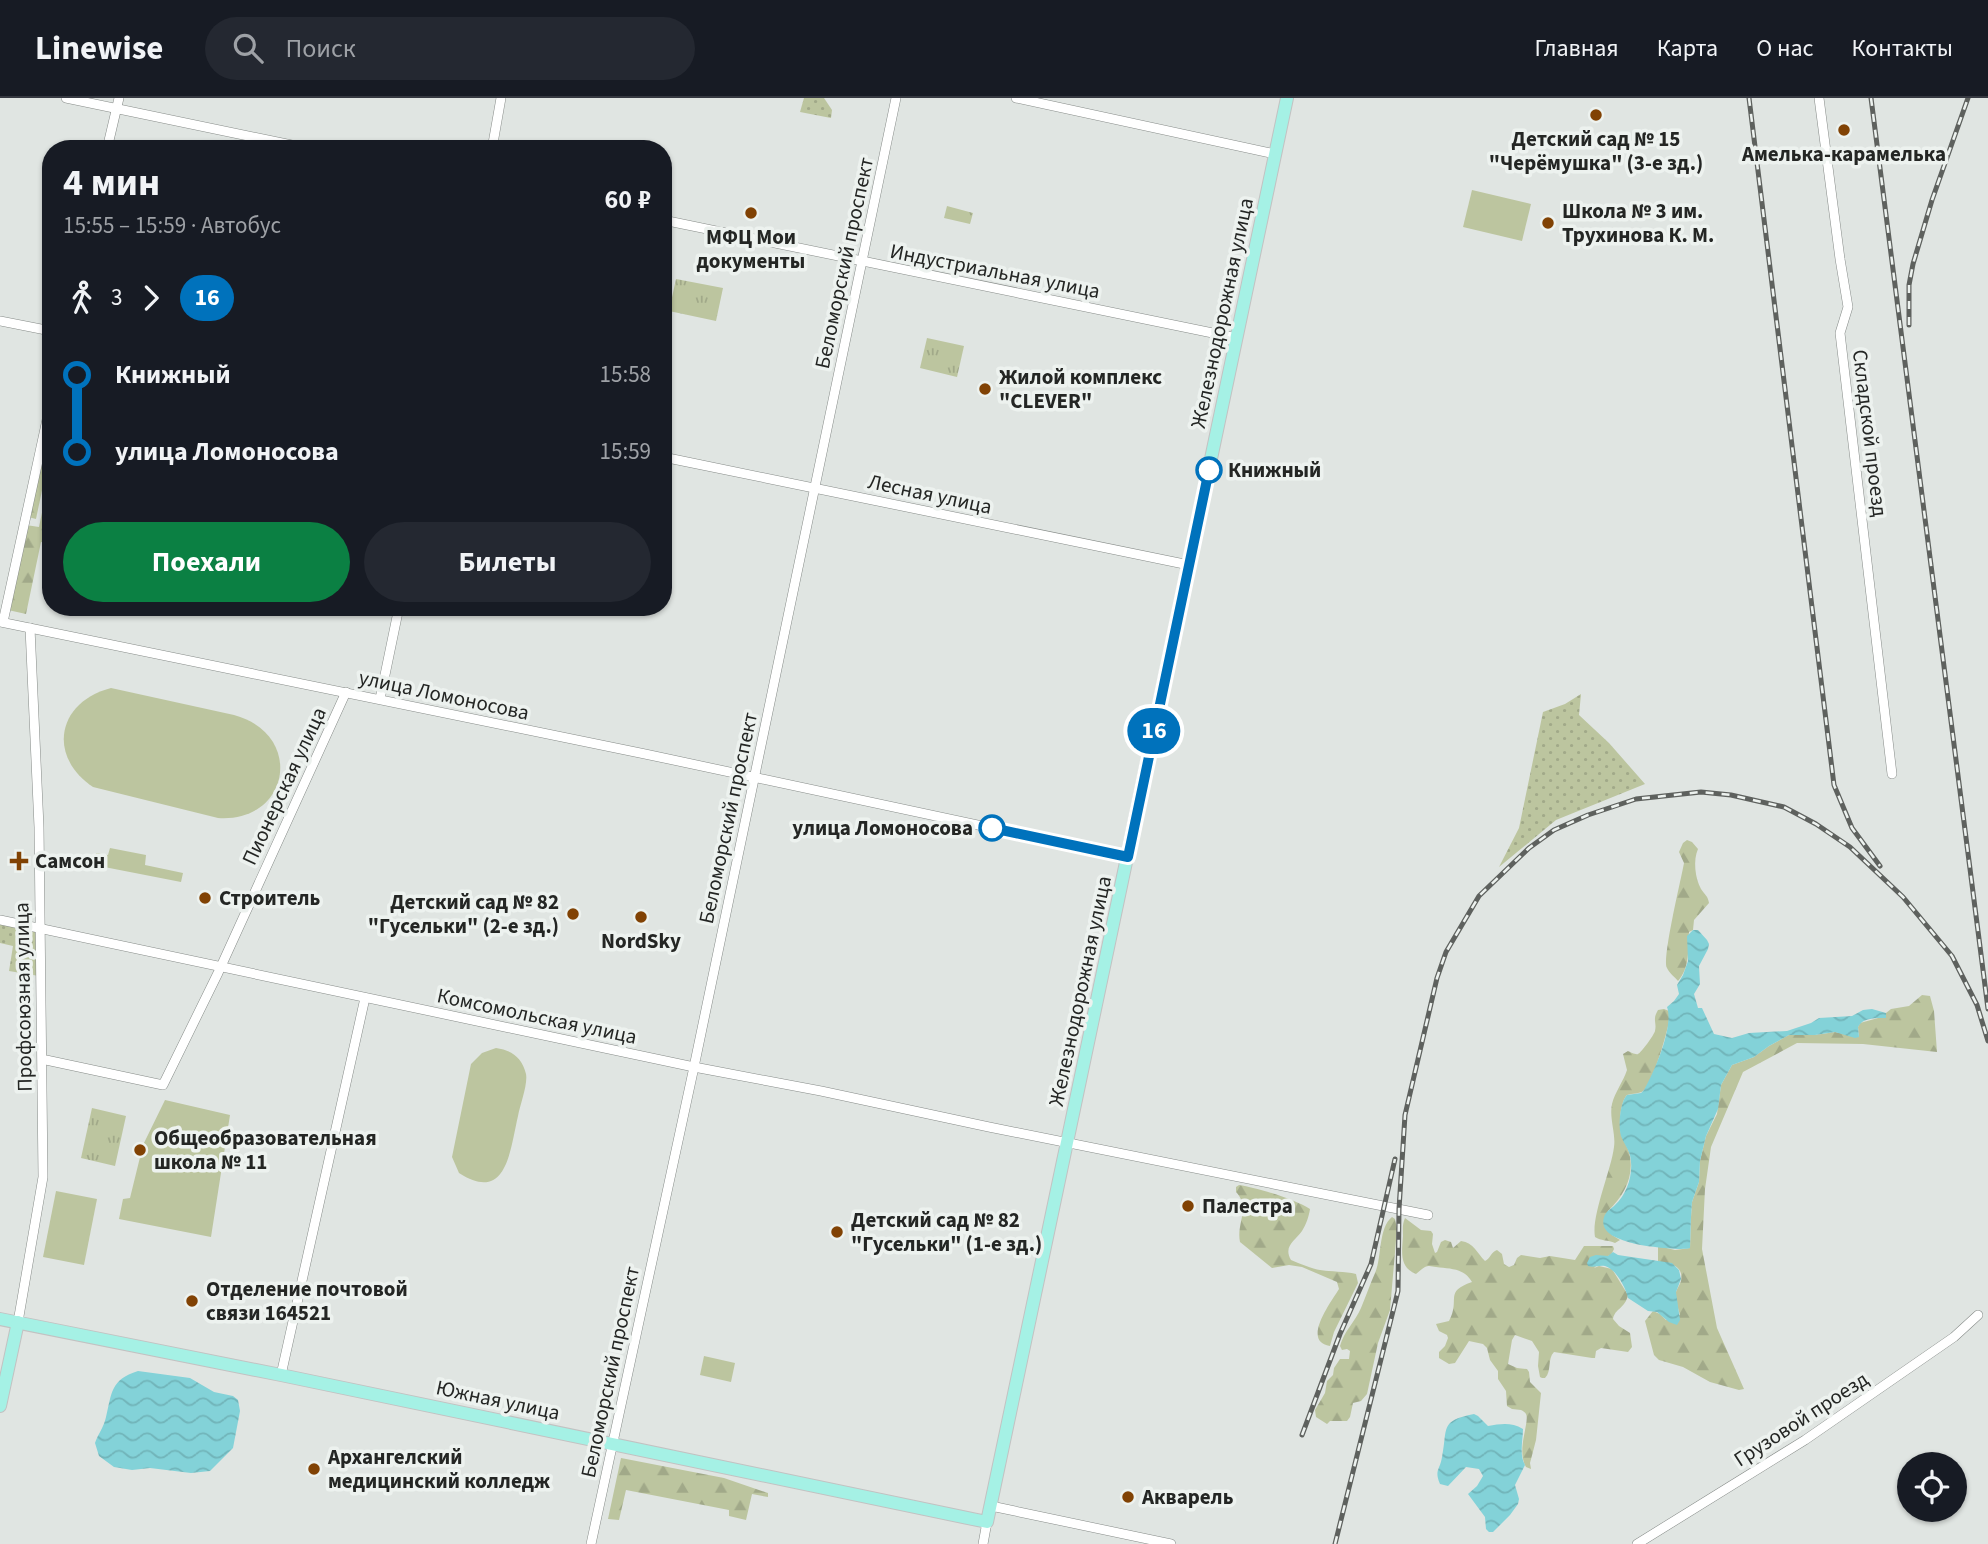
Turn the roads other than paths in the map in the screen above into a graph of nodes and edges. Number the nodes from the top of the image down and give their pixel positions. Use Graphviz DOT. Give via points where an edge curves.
graph roads {
  1 [pos="66,98"];
  2 [pos="119,98"];
  3 [pos="501,98"];
  4 [pos="896,98"];
  5 [pos="1016,98"];
  6 [pos="1287,98"];
  7 [pos="1819,98"];
  8 [pos="117,108"];
  9 [pos="109,140"];
  10 [pos="268,140"];
  11 [pos="494,140"];
  12 [pos="1275,154"];
  13 [pos="672,222"];
  14 [pos="862,261"];
  15 [pos="0,321"];
  16 [pos="42,329"];
  17 [pos="1237,338"];
  18 [pos="42,442"];
  19 [pos="672,459"];
  20 [pos="815,489"];
  21 [pos="1189,565"];
  22 [pos="397,616"];
  23 [pos="2,622"];
  24 [pos="30,628"];
  25 [pos="346,692"];
  26 [pos="380,699"];
  27 [pos="1892,774"];
  28 [pos="755,778"];
  29 [pos="1128,857"];
  30 [pos="0,920"];
  31 [pos="39,929"];
  32 [pos="220,966"];
  33 [pos="365,998"];
  34 [pos="46,1060"];
  35 [pos="694,1067"];
  36 [pos="1067,1142"];
  37 [pos="1428,1215"];
  38 [pos="1978,1315"];
  39 [pos="0,1318"];
  40 [pos="18,1322"];
  41 [pos="281,1374"];
  42 [pos="0,1406"];
  43 [pos="613,1443"];
  44 [pos="991,1506"];
  45 [pos="988,1522"];
  46 [pos="591,1544"];
  47 [pos="983,1544"];
  48 [pos="1171,1544"];
  49 [pos="1637,1544"];
  1 -- 8 [label="street"];
  2 -- 8 [label="street"];
  3 -- 11 [label="street"];
  4 -- 14 [label="street, Беломорский проспект"];
  5 -- 12 [label="street"];
  6 -- 12 [label="main road, Железнодорожная улица"];
  7 -- 27 [label="street, Складской проезд" via="1848,307 1840,333"];
  8 -- 9 [label="street"];
  8 -- 10 [label="street"];
  12 -- 17 [label="main road, Железнодорожная улица"];
  13 -- 14 [label="street, Индустриальная улица"];
  14 -- 17 [label="street, Индустриальная улица"];
  14 -- 20 [label="street, Беломорский проспект"];
  15 -- 16 [label="street"];
  17 -- 21 [label="main road, Железнодорожная улица"];
  18 -- 23 [label="street"];
  19 -- 20 [label="street, Лесная улица"];
  20 -- 21 [label="street, Лесная улица"];
  20 -- 28 [label="street, Беломорский проспект"];
  21 -- 29 [label="main road, Железнодорожная улица"];
  22 -- 26 [label="street"];
  23 -- 24 [label="street, улица Ломоносова"];
  24 -- 25 [label="street, улица Ломоносова"];
  24 -- 31 [label="street, Профсоюзная улица" via="40,827"];
  25 -- 26 [label="street, улица Ломоносова"];
  25 -- 32 [label="street, Пионерская улица"];
  26 -- 28 [label="street, улица Ломоносова"];
  28 -- 29 [label="street, улица Ломоносова"];
  28 -- 35 [label="street, Беломорский проспект"];
  29 -- 36 [label="main road, Железнодорожная улица"];
  30 -- 31 [label="street, Комсомольская улица"];
  31 -- 32 [label="street, Комсомольская улица"];
  31 -- 40 [label="street, Профсоюзная улица" via="43,1177"];
  32 -- 33 [label="street, Комсомольская улица"];
  32 -- 34 [label="street, Пионерская улица" via="163,1084"];
  33 -- 35 [label="street, Комсомольская улица"];
  33 -- 41 [label="street"];
  35 -- 36 [label="street, Комсомольская улица"];
  35 -- 43 [label="street, Беломорский проспект"];
  36 -- 37 [label="street, Комсомольская улица"];
  36 -- 44 [label="main road, Железнодорожная улица"];
  38 -- 49 [label="street, Грузовой проезд" via="1954,1337 1805,1440"];
  39 -- 40 [label="main road, Южная улица"];
  40 -- 41 [label="main road, Южная улица"];
  40 -- 42 [label="main road"];
  41 -- 43 [label="main road, Южная улица"];
  43 -- 45 [label="main road, Южная улица"];
  43 -- 46 [label="street, Беломорский проспект"];
  44 -- 45 [label="main road, Железнодорожная улица"];
  44 -- 48 [label="street"];
  45 -- 47 [label="street"];
}
